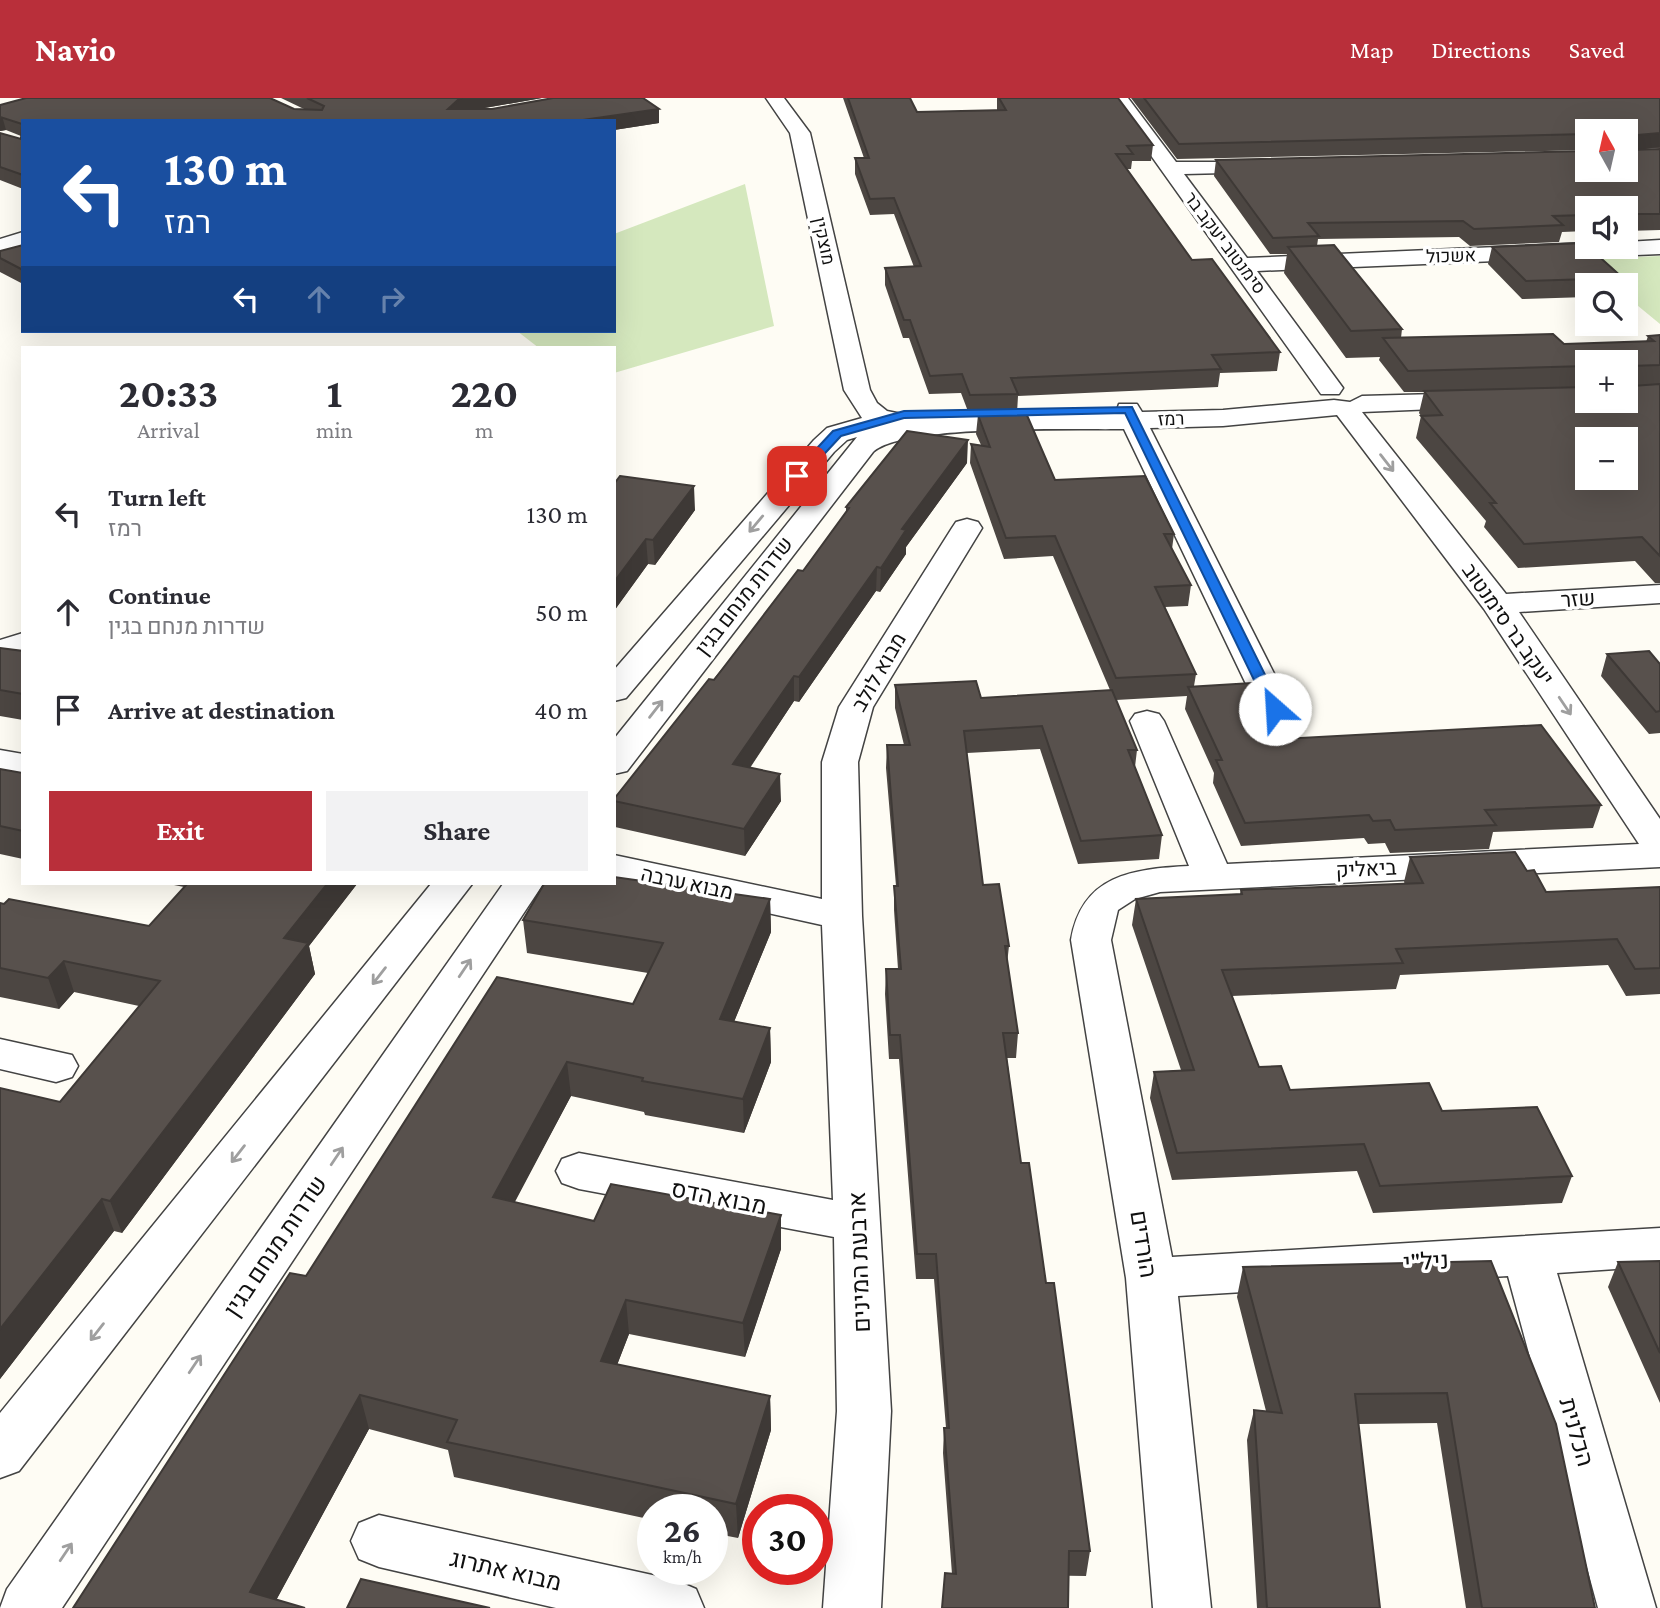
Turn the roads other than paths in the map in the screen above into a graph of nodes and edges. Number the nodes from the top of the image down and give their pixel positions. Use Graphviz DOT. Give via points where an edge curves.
graph roads {
  1 [pos="775,98"];
  2 [pos="1119,98"];
  3 [pos="1294,165"];
  4 [pos="1168,168"];
  5 [pos="21,240"];
  6 [pos="0,246"];
  7 [pos="1660,247"];
  8 [pos="1243,265"];
  9 [pos="1494,400"];
  10 [pos="1337,401"];
  11 [pos="1130,415"];
  12 [pos="903,420"];
  13 [pos="967,528"];
  14 [pos="1660,594"];
  15 [pos="1497,604"];
  16 [pos="21,644"];
  17 [pos="0,652"];
  18 [pos="616,689"];
  19 [pos="1275,709"];
  20 [pos="1147,721"];
  21 [pos="616,760"];
  22 [pos="0,761"];
  23 [pos="21,765"];
  24 [pos="1660,846"];
  25 [pos="1660,855"];
  26 [pos="616,867"];
  27 [pos="1213,877"];
  28 [pos="451,885"];
  29 [pos="522,885"];
  30 [pos="1115,891"];
  31 [pos="842,916"];
  32 [pos="0,1054"];
  33 [pos="56,1066"];
  34 [pos="579,1171"];
  35 [pos="858,1223"];
  36 [pos="1660,1247"];
  37 [pos="1527,1255"];
  38 [pos="1151,1278"];
  39 [pos="0,1454"];
  40 [pos="379,1541"];
  41 [pos="28,1608"];
  42 [pos="675,1608"];
  43 [pos="852,1608"];
  44 [pos="1182,1608"];
  45 [pos="1627,1608"];
  1 -- 12 [label="street, מוצקין" via="800,133 857,390 865,409"];
  2 -- 4 [label="street, סימנטוב יעקב בר"];
  3 -- 4 [label="street"];
  4 -- 8 [label="street, סימנטוב יעקב בר"];
  5 -- 6 [label="street"];
  7 -- 8 [label="street, אשכול"];
  8 -- 10 [label="street, סימנטוב יעקב בר"];
  9 -- 10 [label="street, רמז"];
  10 -- 11 [label="street, רמז" via="1223,418"];
  10 -- 15 [label="street, יעקב בר סימנטוב, one-way"];
  11 -- 12 [label="street, רמז"];
  11 -- 19 [label="street"];
  12 -- 18 [label="street, שדרות מנחם בגין, one-way" via="837,433"];
  21 -- 12 [label="street, שדרות מנחם בגין, one-way" via="863,446"];
  13 -- 31 [label="street, מבוא לולב" via="856,707 840,762"];
  14 -- 15 [label="street, שזר"];
  15 -- 24 [label="street, יעקב בר סימנטוב, one-way"];
  16 -- 17 [label="street"];
  20 -- 27 [label="street"];
  22 -- 23 [label="street"];
  25 -- 27 [label="street, ביאליק"];
  26 -- 31 [label="street, מבוא ערבה"];
  27 -- 30 [label="street, ביאליק" via="1160,880"];
  28 -- 39 [label="street, one-way"];
  41 -- 29 [label="street, שדרות מנחם בגין, one-way"];
  30 -- 38 [label="street, הורדים" via="1094,915 1091,940"];
  31 -- 35 [label="street, ארבעת המינים"];
  32 -- 33 [label="street"];
  34 -- 35 [label="street, מבוא הדס"];
  35 -- 43 [label="street, ארבעת המינים" via="864,1411"];
  36 -- 37 [label="street, ניל\"י"];
  37 -- 38 [label="street, ניל\"י"];
  37 -- 45 [label="street, הכלנית"];
  38 -- 44 [label="street, הורדים"];
  40 -- 42 [label="street, מבוא אתרוג"];
}
